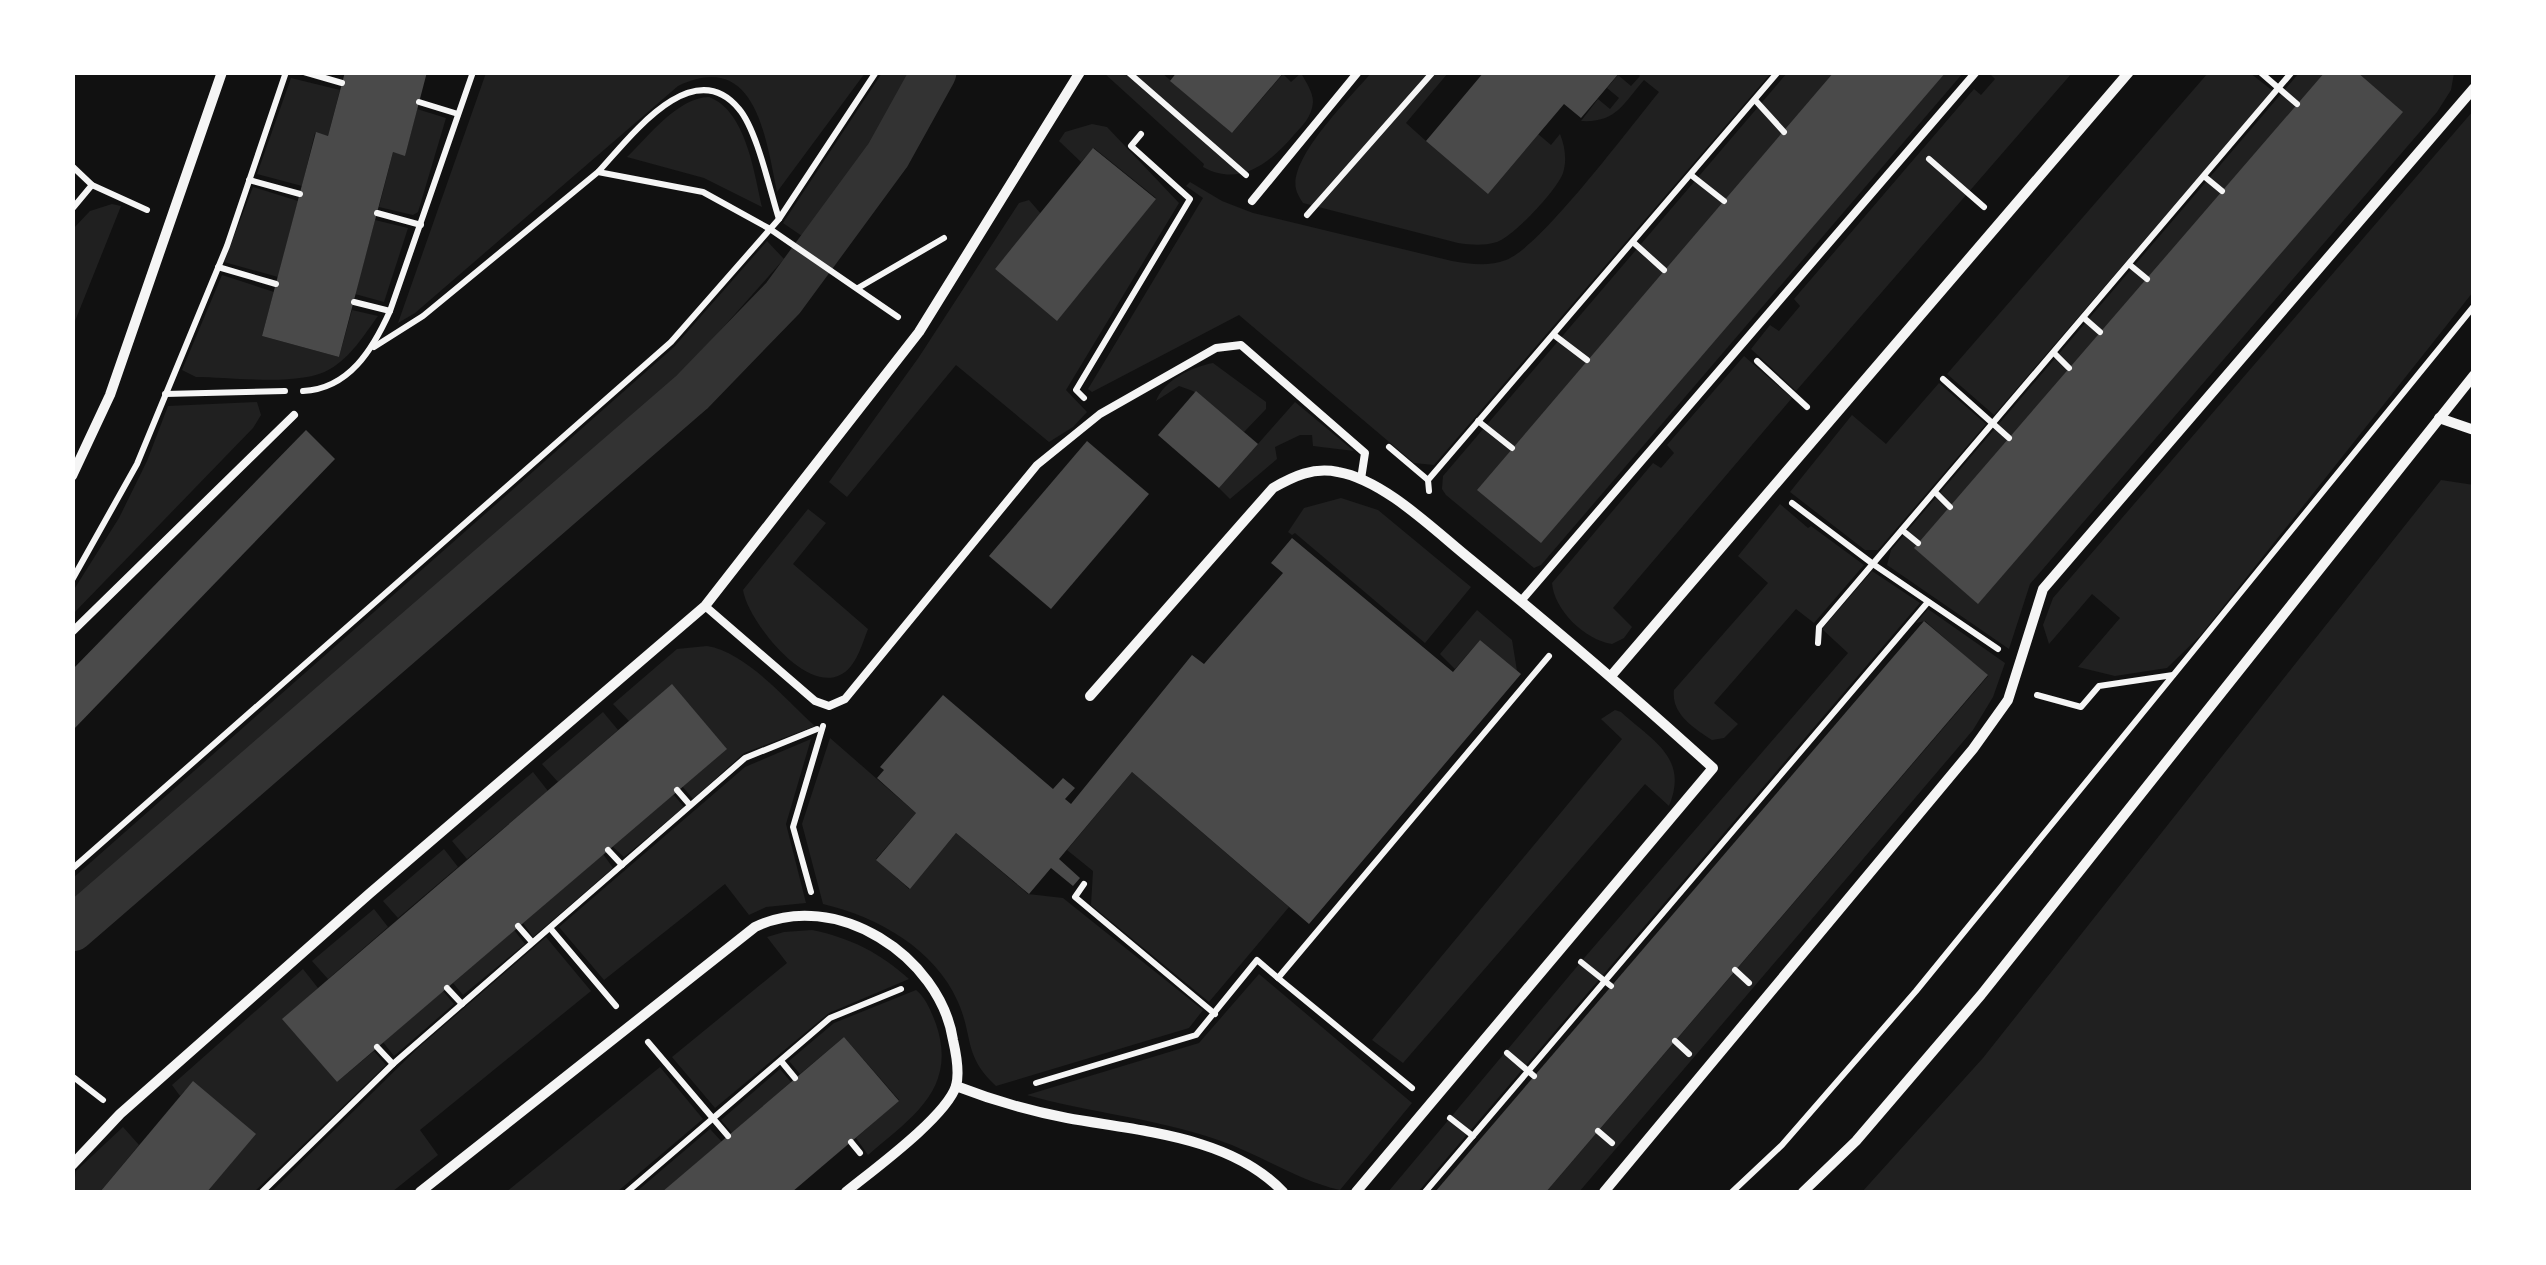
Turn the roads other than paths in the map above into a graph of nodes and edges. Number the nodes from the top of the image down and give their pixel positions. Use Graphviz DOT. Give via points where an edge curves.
graph roads {
  1 [pos="222,72"];
  2 [pos="1080,72"];
  3 [pos="1358,72"];
  4 [pos="1976,72"];
  5 [pos="2129,72"];
  6 [pos="2474,88"];
  7 [pos="1252,201"];
  8 [pos="2474,374"];
  9 [pos="294,415"];
  10 [pos="2438,418"];
  11 [pos="2474,430"];
  12 [pos="72,445"];
  13 [pos="84,451"];
  14 [pos="72,476"];
  15 [pos="1361,479"];
  16 [pos="1521,601"];
  17 [pos="705,606"];
  18 [pos="72,632"];
  19 [pos="1612,676"];
  20 [pos="1090,696"];
  21 [pos="956,1086"];
  22 [pos="72,1165"];
  23 [pos="420,1192"];
  24 [pos="846,1192"];
  25 [pos="1283,1192"];
  26 [pos="1356,1192"];
  27 [pos="1604,1192"];
  28 [pos="1803,1192"];
  1 -- 13 [label="street" via="110,395"];
  2 -- 17 [label="street" via="919,332"];
  3 -- 7 [label="lane"];
  4 -- 16 [label="lane"];
  5 -- 19 [label="street"];
  6 -- 27 [label="street" via="2043,589 2008,700 1974,749"];
  8 -- 10 [label="street"];
  9 -- 18 [label="lane"];
  10 -- 11 [label="street"];
  10 -- 28 [label="street" via="1981,995 1856,1141"];
  12 -- 13 [label="lane"];
  13 -- 14 [label="street"];
  15 -- 16 [label="street" via="1406,507"];
  15 -- 17 [label="lane" via="1365,453 1241,345 1216,348 1100,414 1037,465 846,699 829,706 815,701"];
  15 -- 20 [label="street" via="1313,470 1273,488"];
  16 -- 19 [label="street"];
  17 -- 22 [label="street" via="369,894 120,1114"];
  19 -- 26 [label="street" via="1713,768"];
  21 -- 23 [label="street" via="950,1016 928,978 903,952 858,928 792,914 755,928"];
  21 -- 24 [label="street" via="934,1118"];
  21 -- 25 [label="street" via="1064,1118 1215,1150"];
}
